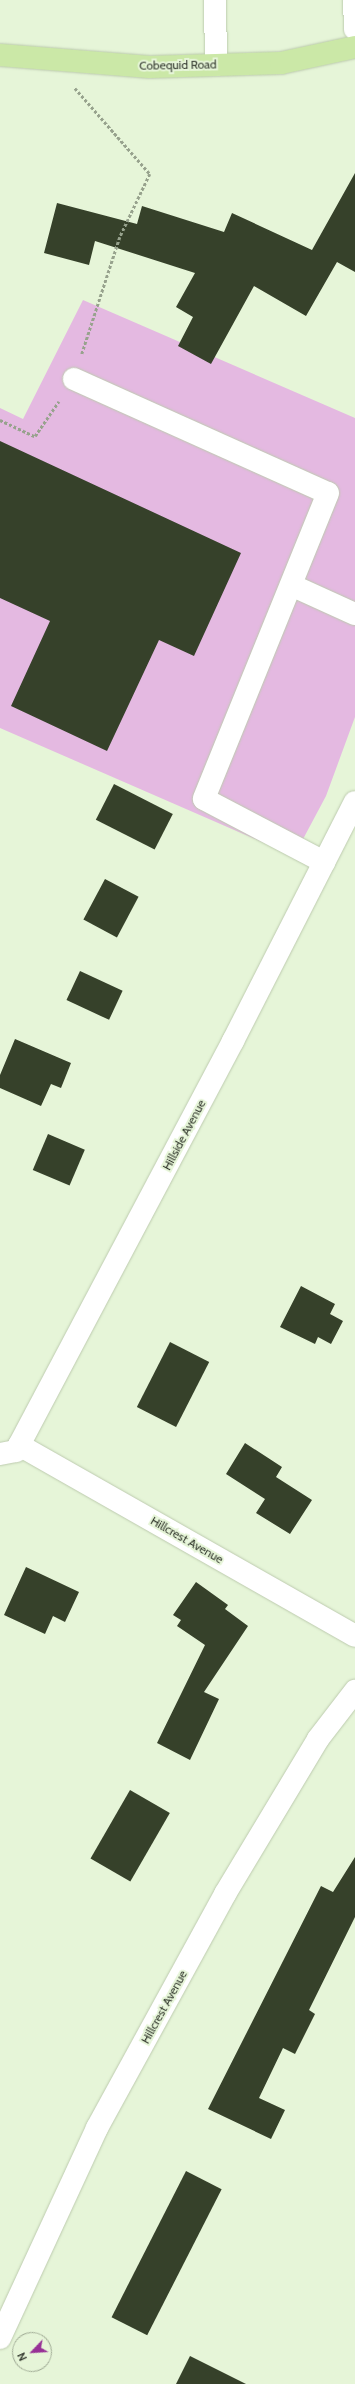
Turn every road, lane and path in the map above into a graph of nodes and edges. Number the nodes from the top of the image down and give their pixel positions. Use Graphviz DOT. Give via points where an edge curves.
graph roads {
  1 [pos="215,0"];
  2 [pos="354,0"];
  3 [pos="355,29"];
  4 [pos="355,47"];
  5 [pos="0,55"];
  6 [pos="51,60"];
  7 [pos="216,65"];
  8 [pos="74,379"];
  9 [pos="0,420"];
  10 [pos="291,585"];
  11 [pos="355,614"];
  12 [pos="355,802"];
  13 [pos="324,862"];
  14 [pos="9,1450"];
  15 [pos="355,1636"];
  16 [pos="355,1691"];
  17 [pos="0,2338"];
  1 -- 7 [label="street"];
  2 -- 3 [label="street"];
  4 -- 7 [label="main road, Cobequid Road" via="281,63"];
  5 -- 6 [label="main road, Cobequid Road"];
  6 -- 7 [label="main road, Cobequid Road" via="150,67"];
  6 -- 8 [label="path" via="150,174 120,237"];
  8 -- 9 [label="path" via="35,436"];
  8 -- 10 [label="street" via="328,493"];
  10 -- 11 [label="street"];
  10 -- 13 [label="street" via="204,799"];
  12 -- 13 [label="street, Hillside Avenue"];
  13 -- 14 [label="street, Hillside Avenue"];
  14 -- 15 [label="street, Hillcrest Avenue"];
  16 -- 17 [label="street, Hillcrest Avenue" via="318,1739 218,1908 97,2128"];
}
